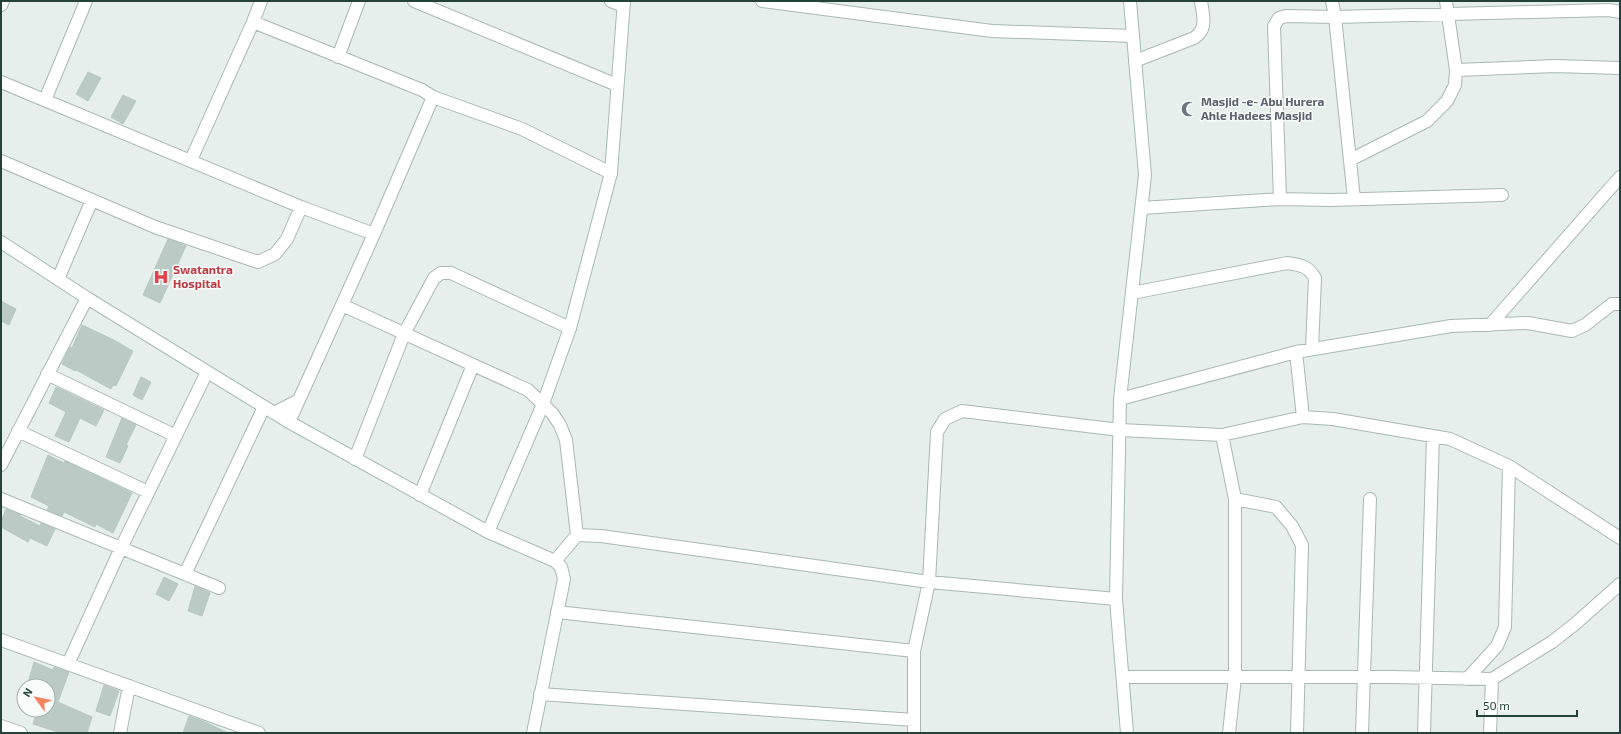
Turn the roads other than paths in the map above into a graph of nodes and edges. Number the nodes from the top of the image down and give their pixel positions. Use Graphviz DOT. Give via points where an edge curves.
graph roads {
  1 [pos="3,1"];
  2 [pos="86,1"];
  3 [pos="261,1"];
  4 [pos="359,1"];
  5 [pos="414,1"];
  6 [pos="611,1"];
  7 [pos="762,1"];
  8 [pos="1130,1"];
  9 [pos="1201,1"];
  10 [pos="1332,1"];
  11 [pos="1446,1"];
  12 [pos="624,4"];
  13 [pos="1,5"];
  14 [pos="1620,12"];
  15 [pos="1447,15"];
  16 [pos="1335,17"];
  17 [pos="253,22"];
  18 [pos="1133,36"];
  19 [pos="338,57"];
  20 [pos="1135,60"];
  21 [pos="1620,68"];
  22 [pos="1456,70"];
  23 [pos="1,82"];
  24 [pos="617,85"];
  25 [pos="433,96"];
  26 [pos="46,100"];
  27 [pos="191,160"];
  28 [pos="1350,160"];
  29 [pos="1,161"];
  30 [pos="611,173"];
  31 [pos="1620,177"];
  32 [pos="1502,194"];
  33 [pos="1280,199"];
  34 [pos="1354,199"];
  35 [pos="92,200"];
  36 [pos="302,206"];
  37 [pos="1142,208"];
  38 [pos="374,234"];
  39 [pos="1,242"];
  40 [pos="58,279"];
  41 [pos="1132,293"];
  42 [pos="87,298"];
  43 [pos="1620,304"];
  44 [pos="342,305"];
  45 [pos="1490,325"];
  46 [pos="570,328"];
  47 [pos="404,334"];
  48 [pos="1312,349"];
  49 [pos="1296,352"];
  50 [pos="473,365"];
  51 [pos="207,372"];
  52 [pos="47,374"];
  53 [pos="1120,399"];
  54 [pos="298,400"];
  55 [pos="542,404"];
  56 [pos="269,410"];
  57 [pos="1303,417"];
  58 [pos="289,422"];
  59 [pos="1120,430"];
  60 [pos="18,431"];
  61 [pos="1222,435"];
  62 [pos="176,436"];
  63 [pos="1433,436"];
  64 [pos="355,459"];
  65 [pos="1,465"];
  66 [pos="1509,466"];
  67 [pos="148,492"];
  68 [pos="420,495"];
  69 [pos="1,499"];
  70 [pos="1235,499"];
  71 [pos="1370,499"];
  72 [pos="488,532"];
  73 [pos="577,535"];
  74 [pos="1620,538"];
  75 [pos="121,548"];
  76 [pos="555,561"];
  77 [pos="185,574"];
  78 [pos="929,582"];
  79 [pos="1620,584"];
  80 [pos="218,588"];
  81 [pos="1116,599"];
  82 [pos="557,612"];
  83 [pos="1,640"];
  84 [pos="914,651"];
  85 [pos="68,664"];
  86 [pos="1235,677"];
  87 [pos="1298,677"];
  88 [pos="1365,677"];
  89 [pos="1124,678"];
  90 [pos="1427,678"];
  91 [pos="1467,679"];
  92 [pos="1492,679"];
  93 [pos="129,686"];
  94 [pos="540,694"];
  95 [pos="914,720"];
  96 [pos="1,726"];
  97 [pos="21,733"];
  98 [pos="120,733"];
  99 [pos="259,733"];
  100 [pos="533,733"];
  101 [pos="914,733"];
  102 [pos="1128,733"];
  103 [pos="1229,733"];
  104 [pos="1297,733"];
  105 [pos="1362,733"];
  106 [pos="1424,733"];
  107 [pos="1490,733"];
  1 -- 13 [label="street"];
  2 -- 26 [label="street"];
  3 -- 17 [label="street"];
  4 -- 19 [label="street"];
  5 -- 24 [label="street"];
  6 -- 12 [label="street"];
  7 -- 18 [label="street" via="992,31"];
  8 -- 18 [label="street"];
  9 -- 20 [label="street" via="1203,28 1200,34"];
  10 -- 16 [label="street"];
  11 -- 15 [label="street"];
  12 -- 24 [label="street"];
  14 -- 15 [label="street" via="1609,10"];
  15 -- 16 [label="street"];
  15 -- 22 [label="street"];
  16 -- 28 [label="street"];
  16 -- 33 [label="street" via="1286,16 1279,18 1274,26"];
  17 -- 19 [label="street"];
  17 -- 27 [label="street"];
  18 -- 20 [label="street"];
  19 -- 25 [label="street"];
  20 -- 37 [label="street" via="1145,175"];
  21 -- 22 [label="street" via="1555,66"];
  22 -- 28 [label="street" via="1455,85 1447,101 1427,121"];
  23 -- 26 [label="street"];
  24 -- 30 [label="street"];
  25 -- 30 [label="street" via="522,129"];
  25 -- 38 [label="street"];
  26 -- 27 [label="street"];
  27 -- 36 [label="street"];
  28 -- 34 [label="street"];
  29 -- 35 [label="street"];
  30 -- 46 [label="street"];
  31 -- 45 [label="street"];
  32 -- 34 [label="street"];
  33 -- 34 [label="street"];
  33 -- 37 [label="street"];
  35 -- 36 [label="street" via="155,227 258,262 275,254 287,239"];
  35 -- 40 [label="street"];
  36 -- 38 [label="street"];
  37 -- 41 [label="street"];
  38 -- 44 [label="street"];
  39 -- 40 [label="street"];
  40 -- 42 [label="street"];
  41 -- 48 [label="street" via="1287,263 1299,264 1310,270 1316,278"];
  41 -- 53 [label="street"];
  42 -- 51 [label="street"];
  42 -- 52 [label="street"];
  43 -- 45 [label="street" via="1612,304 1585,325 1572,331 1528,323"];
  44 -- 47 [label="street"];
  44 -- 54 [label="street"];
  45 -- 48 [label="street" via="1451,326"];
  46 -- 47 [label="street" via="451,273 441,273 434,278"];
  46 -- 55 [label="street"];
  47 -- 50 [label="street"];
  47 -- 64 [label="street"];
  48 -- 49 [label="street"];
  49 -- 53 [label="street"];
  49 -- 57 [label="street"];
  50 -- 55 [label="street" via="528,390"];
  50 -- 68 [label="street"];
  51 -- 56 [label="street"];
  51 -- 62 [label="street"];
  52 -- 60 [label="street"];
  52 -- 62 [label="street"];
  53 -- 59 [label="street"];
  54 -- 56 [label="street"];
  54 -- 58 [label="street"];
  55 -- 72 [label="street"];
  55 -- 73 [label="street" via="560,425 566,440"];
  56 -- 58 [label="street"];
  56 -- 77 [label="street"];
  57 -- 61 [label="street"];
  57 -- 63 [label="street" via="1333,419"];
  58 -- 64 [label="street"];
  59 -- 61 [label="street"];
  59 -- 78 [label="street" via="962,411 945,419 937,432"];
  59 -- 81 [label="street"];
  60 -- 65 [label="street"];
  60 -- 67 [label="street"];
  61 -- 70 [label="street"];
  62 -- 67 [label="street"];
  63 -- 66 [label="street" via="1450,439"];
  63 -- 90 [label="street"];
  64 -- 68 [label="street"];
  66 -- 74 [label="street"];
  66 -- 91 [label="street" via="1505,627 1496,646"];
  67 -- 75 [label="street"];
  68 -- 72 [label="street"];
  69 -- 75 [label="street"];
  70 -- 86 [label="street"];
  70 -- 87 [label="street" via="1276,507 1292,526 1302,545"];
  71 -- 88 [label="street"];
  72 -- 76 [label="street"];
  73 -- 76 [label="street"];
  73 -- 78 [label="street" via="601,536"];
  75 -- 77 [label="street"];
  75 -- 85 [label="street"];
  76 -- 82 [label="street" via="561,567 564,579"];
  77 -- 80 [label="street"];
  78 -- 81 [label="street"];
  78 -- 84 [label="street"];
  79 -- 92 [label="street" via="1552,642"];
  81 -- 89 [label="street"];
  82 -- 84 [label="street"];
  82 -- 94 [label="street"];
  83 -- 85 [label="street"];
  84 -- 95 [label="street"];
  85 -- 93 [label="street"];
  86 -- 87 [label="street"];
  86 -- 89 [label="street"];
  86 -- 103 [label="street"];
  87 -- 88 [label="street"];
  87 -- 104 [label="street"];
  88 -- 90 [label="street"];
  88 -- 105 [label="street"];
  89 -- 102 [label="street"];
  90 -- 91 [label="street"];
  90 -- 106 [label="street"];
  91 -- 92 [label="street"];
  92 -- 107 [label="street"];
  93 -- 98 [label="street"];
  93 -- 99 [label="street"];
  94 -- 95 [label="street"];
  94 -- 100 [label="street"];
  95 -- 101 [label="street"];
  96 -- 97 [label="street"];
}
